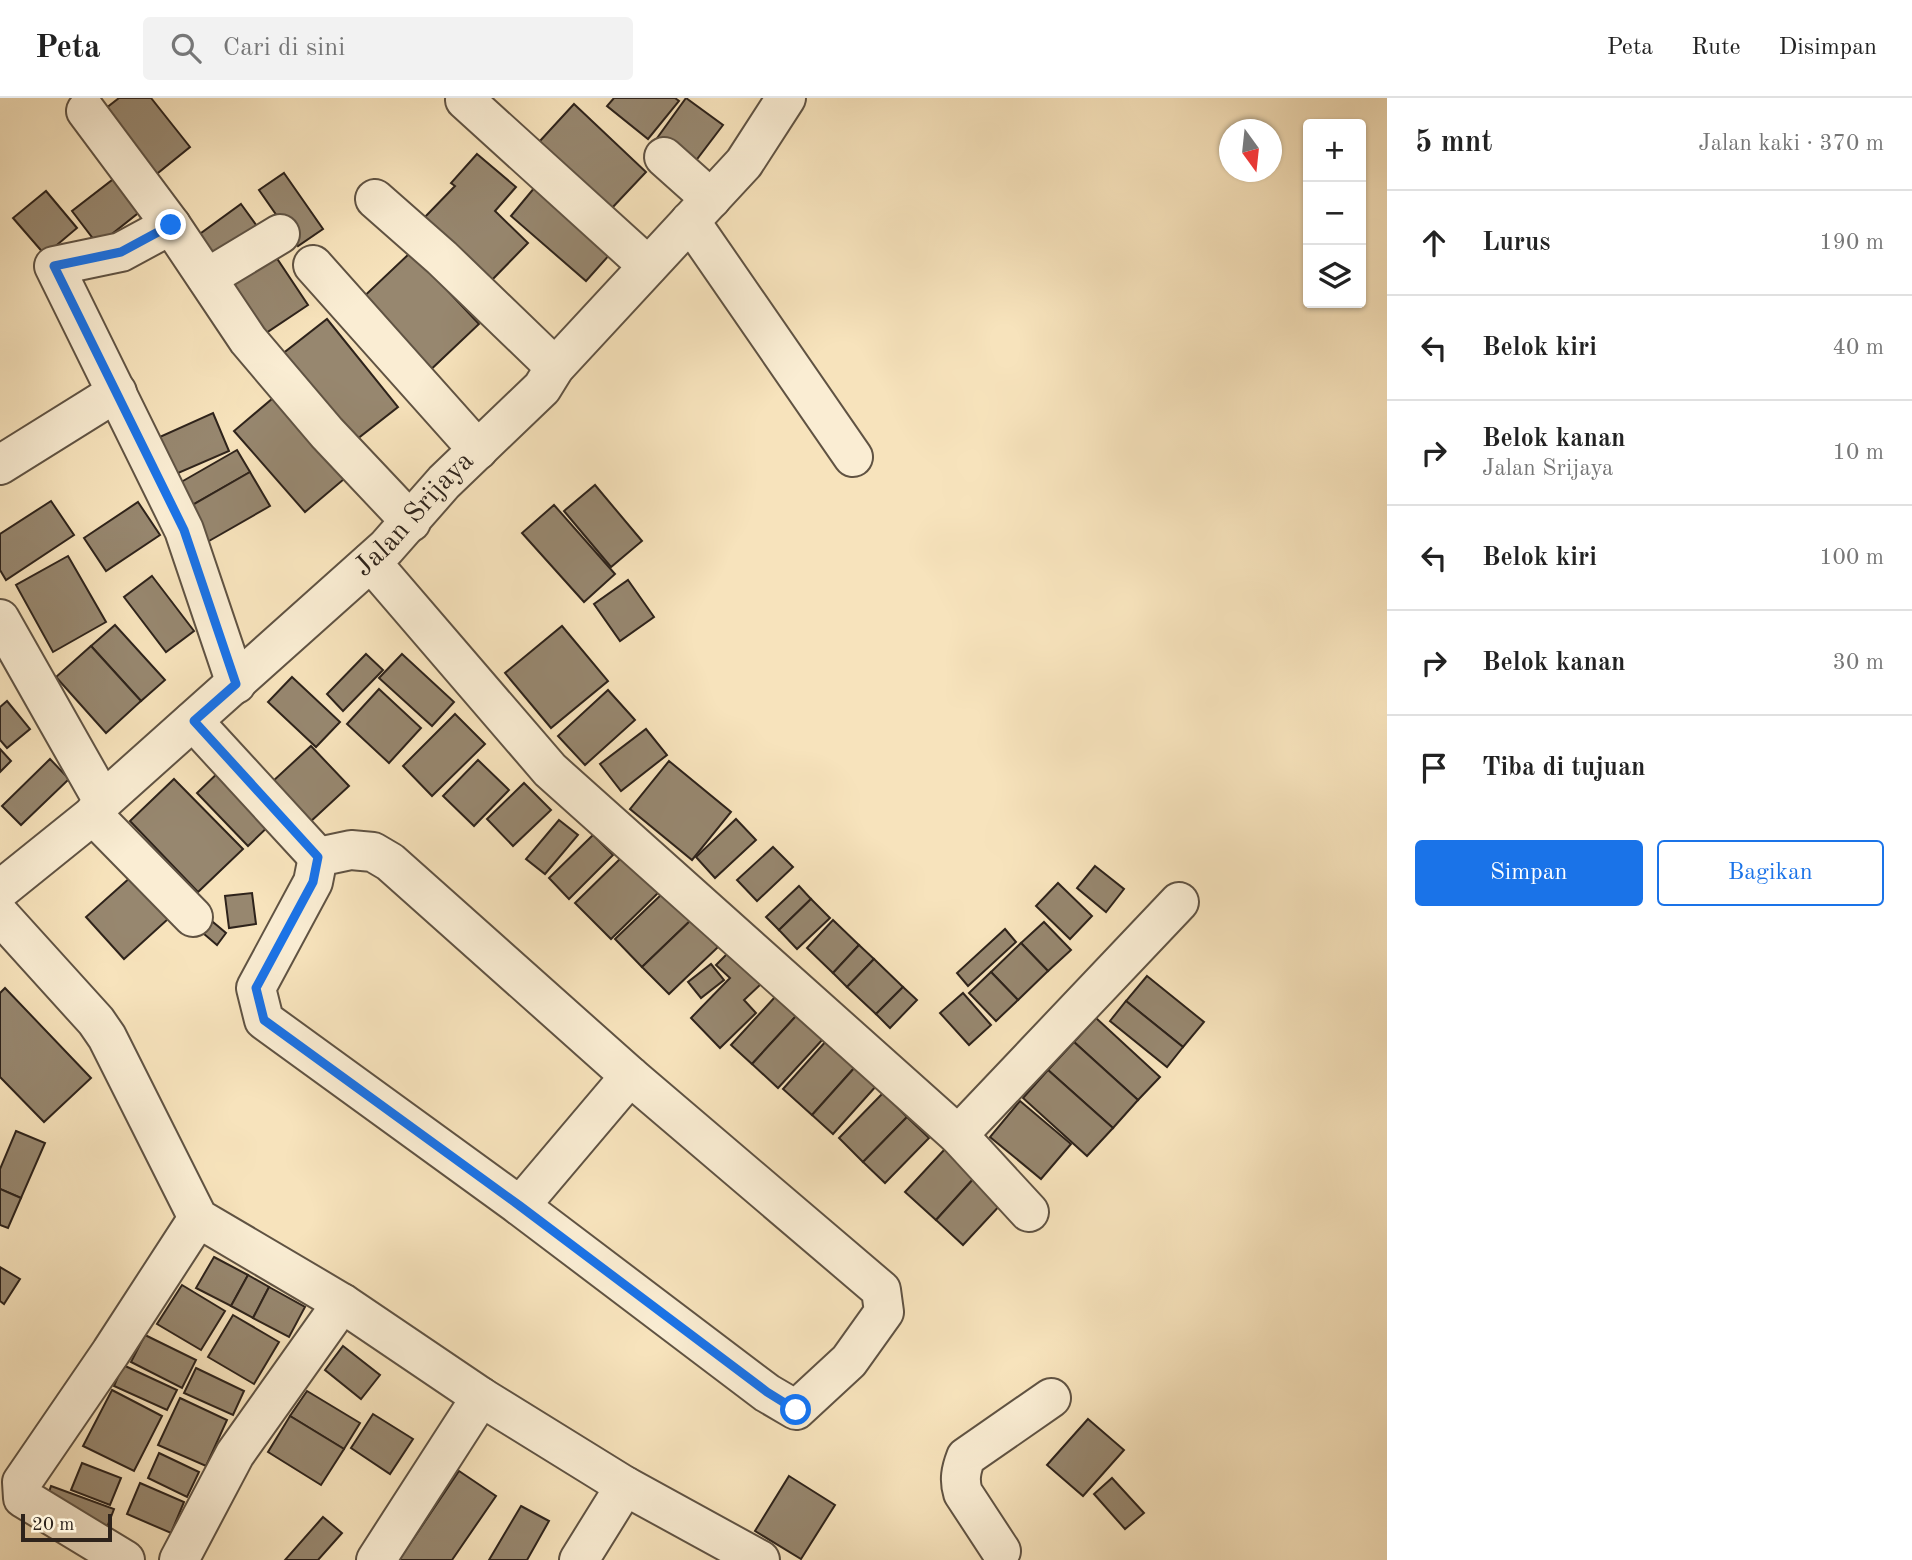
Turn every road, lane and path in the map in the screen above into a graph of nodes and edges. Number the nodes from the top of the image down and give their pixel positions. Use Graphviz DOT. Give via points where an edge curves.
graph roads {
  1 [pos="465,100"];
  2 [pos="771,103"];
  3 [pos="86,111"];
  4 [pos="664,157"];
  5 [pos="375,199"];
  6 [pos="700,210"];
  7 [pos="171,225"];
  8 [pos="280,234"];
  9 [pos="313,265"];
  10 [pos="648,266"];
  11 [pos="207,278"];
  12 [pos="555,367"];
  13 [pos="117,392"];
  14 [pos="478,450"];
  15 [pos="853,457"];
  16 [pos="0,465"];
  17 [pos="411,522"];
  18 [pos="371,562"];
  19 [pos="0,619"];
  20 [pos="236,684"];
  21 [pos="194,721"];
  22 [pos="98,808"];
  23 [pos="318,857"];
  24 [pos="0,890"];
  25 [pos="1179,902"];
  26 [pos="0,915"];
  27 [pos="193,917"];
  28 [pos="630,1076"];
  29 [pos="958,1135"];
  30 [pos="520,1206"];
  31 [pos="1029,1212"];
  32 [pos="198,1218"];
  33 [pos="342,1303"];
  34 [pos="481,1397"];
  35 [pos="1051,1398"];
  36 [pos="625,1486"];
  37 [pos="1002,1557"];
  38 [pos="125,1560"];
  39 [pos="179,1560"];
  40 [pos="376,1560"];
  41 [pos="579,1560"];
  42 [pos="760,1560"];
  1 -- 10 [label="street"];
  2 -- 6 [label="street, Jalan Srijaya" via="744,163"];
  3 -- 7 [label="street"];
  4 -- 6 [label="street"];
  5 -- 12 [label="street"];
  6 -- 10 [label="street, Jalan Srijaya"];
  6 -- 15 [label="street"];
  7 -- 11 [label="street"];
  7 -- 13 [label="street" via="121,252 54,266"];
  8 -- 11 [label="street"];
  9 -- 14 [label="street"];
  10 -- 12 [label="street, Jalan Srijaya"];
  11 -- 17 [label="street" via="248,340"];
  12 -- 14 [label="street, Jalan Srijaya" via="542,388"];
  13 -- 16 [label="street"];
  13 -- 20 [label="street" via="184,530"];
  14 -- 17 [label="street, Jalan Srijaya"];
  17 -- 18 [label="street, Jalan Srijaya"];
  18 -- 20 [label="street, Jalan Srijaya"];
  18 -- 29 [label="street" via="550,770"];
  19 -- 22 [label="street"];
  20 -- 21 [label="street, Jalan Srijaya"];
  21 -- 22 [label="street, Jalan Srijaya"];
  21 -- 23 [label="street"];
  22 -- 24 [label="street, Jalan Srijaya"];
  22 -- 27 [label="street"];
  23 -- 28 [label="street" via="351,850 373,852 390,862"];
  23 -- 30 [label="street" via="313,882 256,988 264,1020"];
  25 -- 29 [label="street"];
  26 -- 32 [label="street" via="102,1029"];
  28 -- 30 [label="street"];
  28 -- 30 [label="street" via="881,1290 884,1312 849,1361 796,1410"];
  29 -- 31 [label="street"];
  32 -- 33 [label="street"];
  32 -- 38 [label="street" via="22,1482 23,1498"];
  33 -- 34 [label="street"];
  33 -- 39 [label="street" via="235,1454"];
  34 -- 36 [label="street"];
  34 -- 40 [label="street"];
  35 -- 37 [label="street" via="966,1457 961,1469 963,1493"];
  36 -- 41 [label="street"];
  36 -- 42 [label="street"];
}
